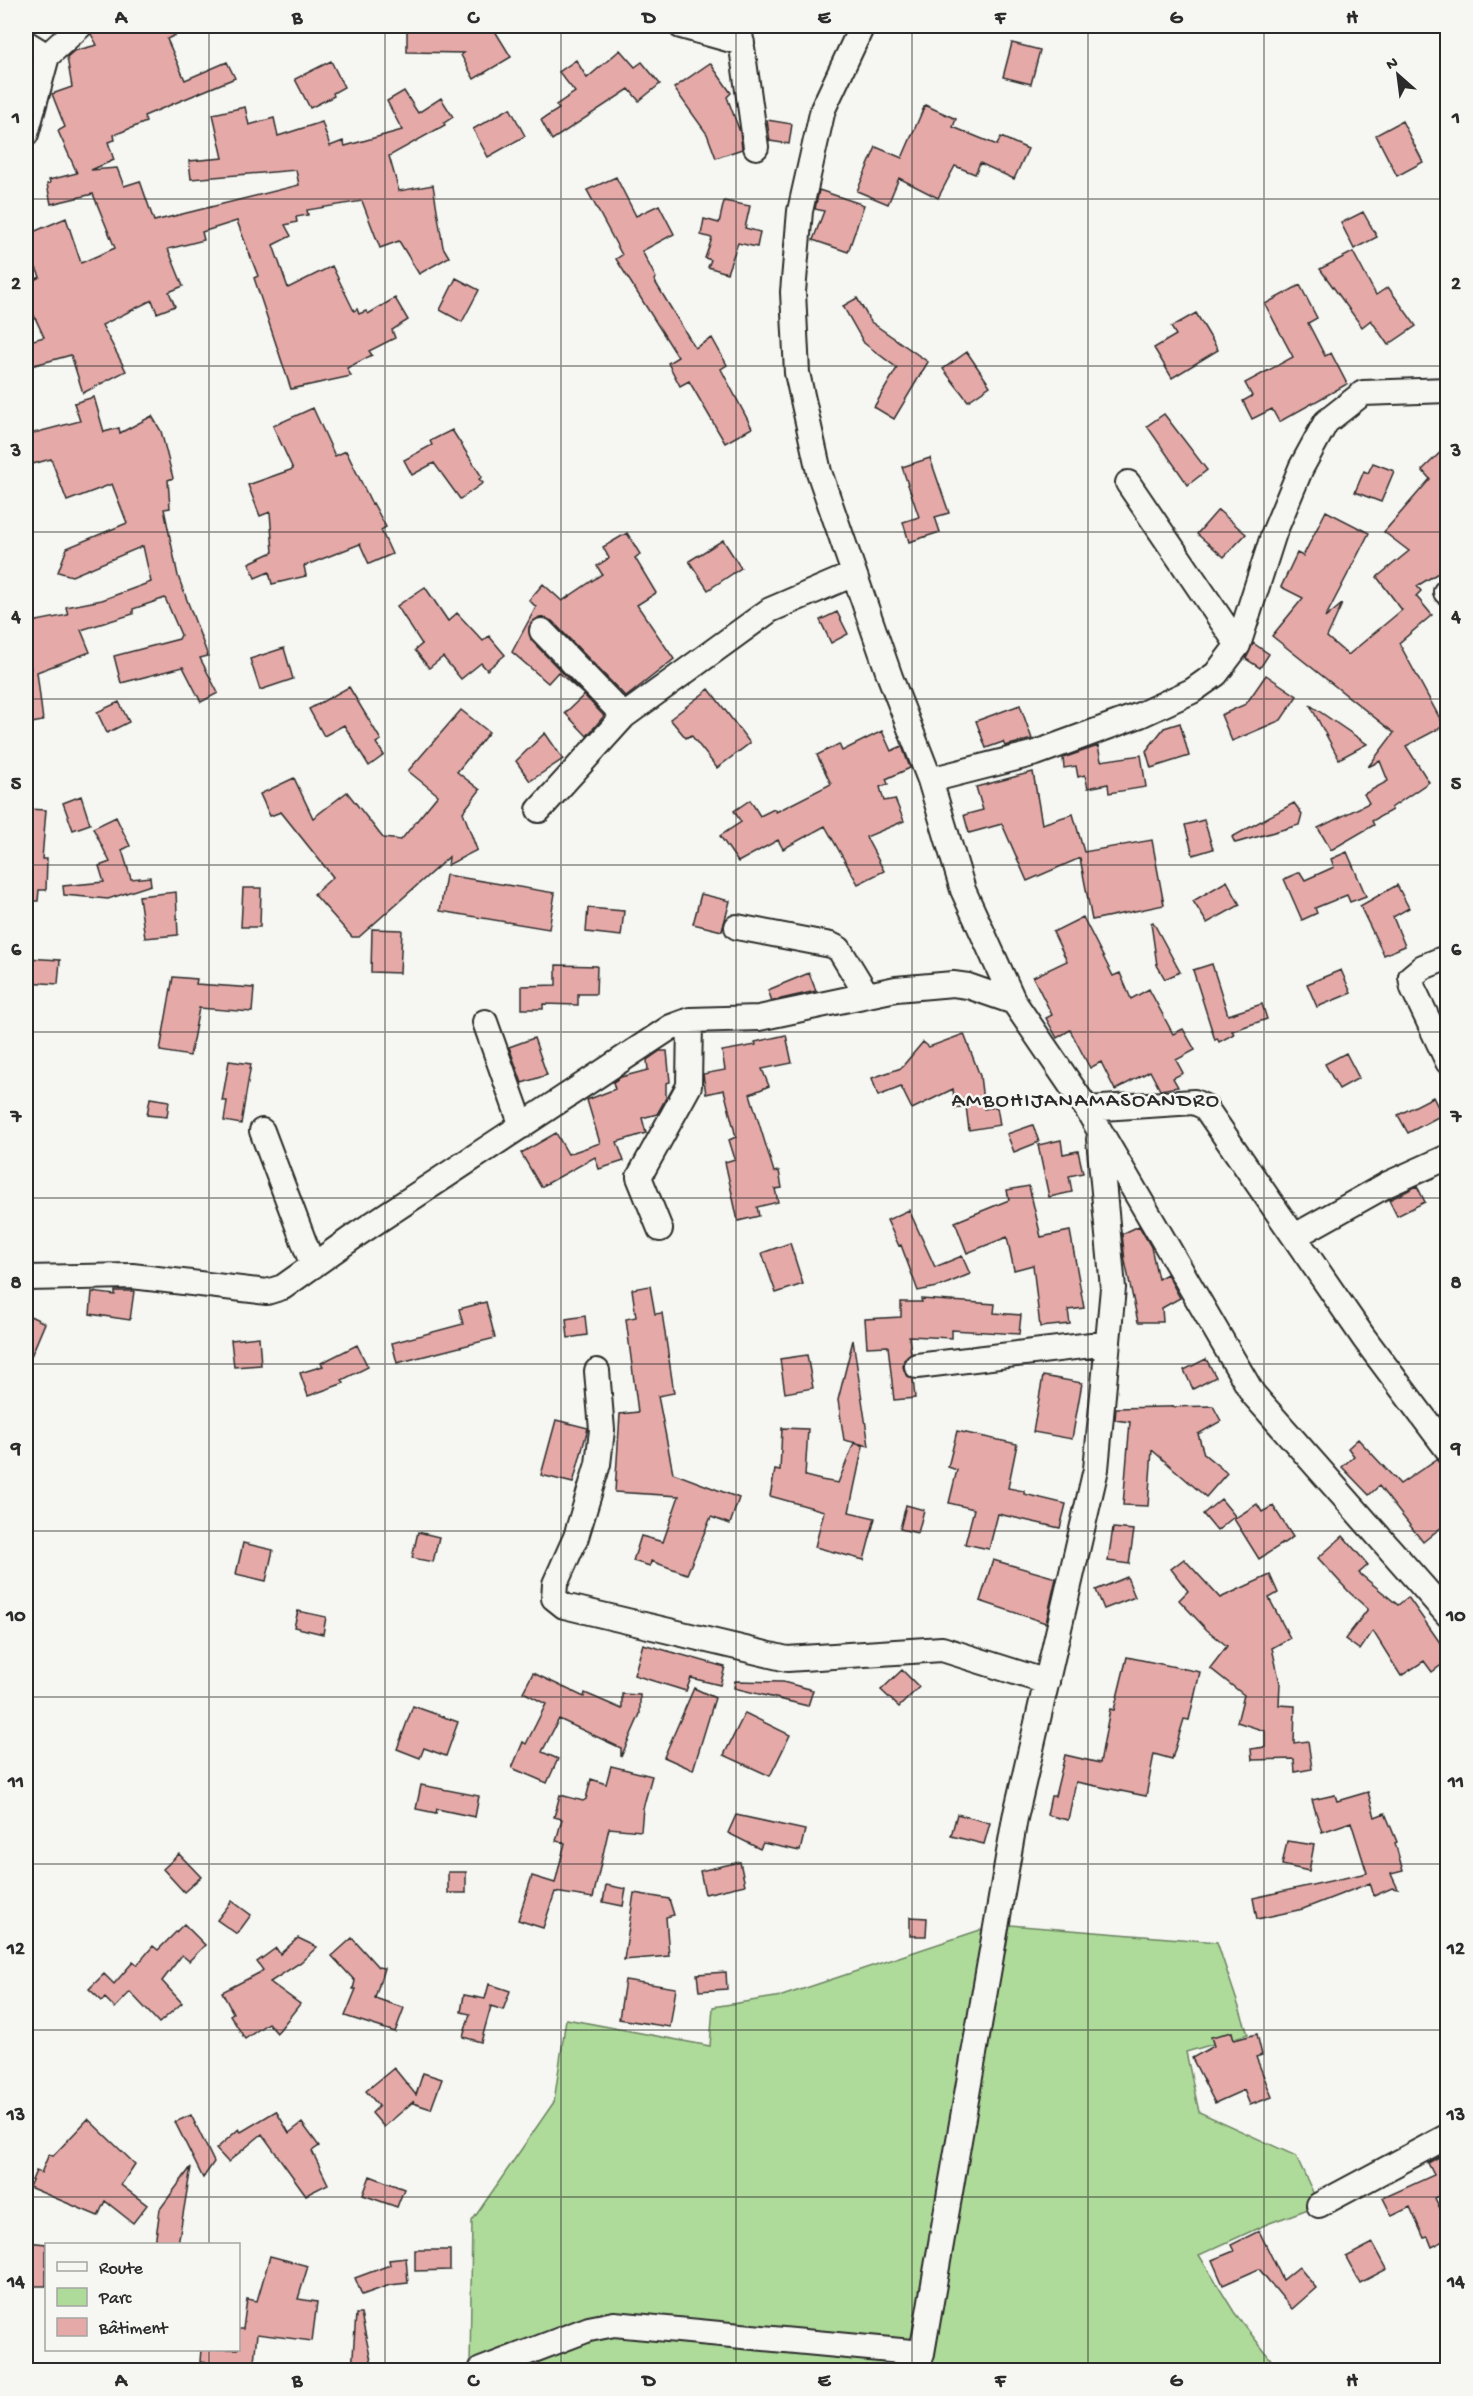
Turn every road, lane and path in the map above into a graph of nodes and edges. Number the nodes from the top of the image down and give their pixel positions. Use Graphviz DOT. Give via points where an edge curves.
graph roads {
  1 [pos="80,26"];
  2 [pos="681,26"];
  3 [pos="862,26"];
  4 [pos="740,34"];
  5 [pos="26,43"];
  6 [pos="47,56"];
  7 [pos="26,134"];
  8 [pos="756,147"];
  9 [pos="1448,390"];
  10 [pos="1128,483"];
  11 [pos="854,574"];
  12 [pos="542,630"];
  13 [pos="1238,645"];
  14 [pos="624,716"];
  15 [pos="930,780"];
  16 [pos="539,810"];
  17 [pos="737,927"];
  18 [pos="1448,957"];
  19 [pos="867,995"];
  20 [pos="1014,1002"];
  21 [pos="690,1020"];
  22 [pos="485,1022"];
  23 [pos="1448,1062"];
  24 [pos="1093,1119"];
  25 [pos="522,1126"];
  26 [pos="262,1131"];
  27 [pos="1448,1157"];
  28 [pos="660,1228"];
  29 [pos="1295,1236"];
  30 [pos="313,1266"];
  31 [pos="26,1278"];
  32 [pos="1108,1343"];
  33 [pos="917,1366"];
  34 [pos="597,1371"];
  35 [pos="1445,1442"];
  36 [pos="1448,1615"];
  37 [pos="1047,1682"];
  38 [pos="1448,2136"];
  39 [pos="1319,2205"];
  40 [pos="919,2362"];
  41 [pos="481,2370"];
  1 -- 6 [label="street"];
  2 -- 4 [label="street"];
  3 -- 11 [label="street" via="823,109 800,211 792,292 797,373 819,472"];
  4 -- 8 [label="street"];
  5 -- 6 [label="street"];
  6 -- 7 [label="street"];
  9 -- 13 [label="street" via="1363,393 1326,422 1301,468 1274,533"];
  10 -- 13 [label="street"];
  11 -- 14 [label="street" via="770,610"];
  11 -- 15 [label="street"];
  12 -- 14 [label="street"];
  13 -- 15 [label="street" via="1216,674 1192,691 1140,715 1036,753"];
  14 -- 16 [label="street"];
  15 -- 20 [label="street" via="963,890"];
  17 -- 19 [label="street" via="831,945 838,949"];
  18 -- 23 [label="street" via="1411,977"];
  19 -- 20 [label="street" via="953,984"];
  19 -- 21 [label="street" via="759,1018"];
  20 -- 24 [label="street"];
  21 -- 25 [label="street" via="671,1027"];
  21 -- 28 [label="street" via="689,1086 639,1177"];
  22 -- 25 [label="street"];
  24 -- 29 [label="street" via="1194,1102 1205,1107"];
  24 -- 32 [label="street" via="1113,1276"];
  24 -- 36 [label="street" via="1253,1394"];
  25 -- 30 [label="street"];
  26 -- 30 [label="street"];
  27 -- 29 [label="street" via="1388,1184"];
  29 -- 35 [label="street" via="1364,1338"];
  30 -- 31 [label="street" via="283,1287 267,1292 132,1276"];
  32 -- 33 [label="street"];
  32 -- 37 [label="street" via="1096,1469"];
  34 -- 37 [label="street" via="602,1430 597,1464 576,1537 555,1584 554,1598 564,1606 788,1659 942,1649"];
  37 -- 40 [label="street" via="1015,1818"];
  38 -- 39 [label="street"];
  40 -- 41 [label="street" via="614,2324 589,2329"];
}
